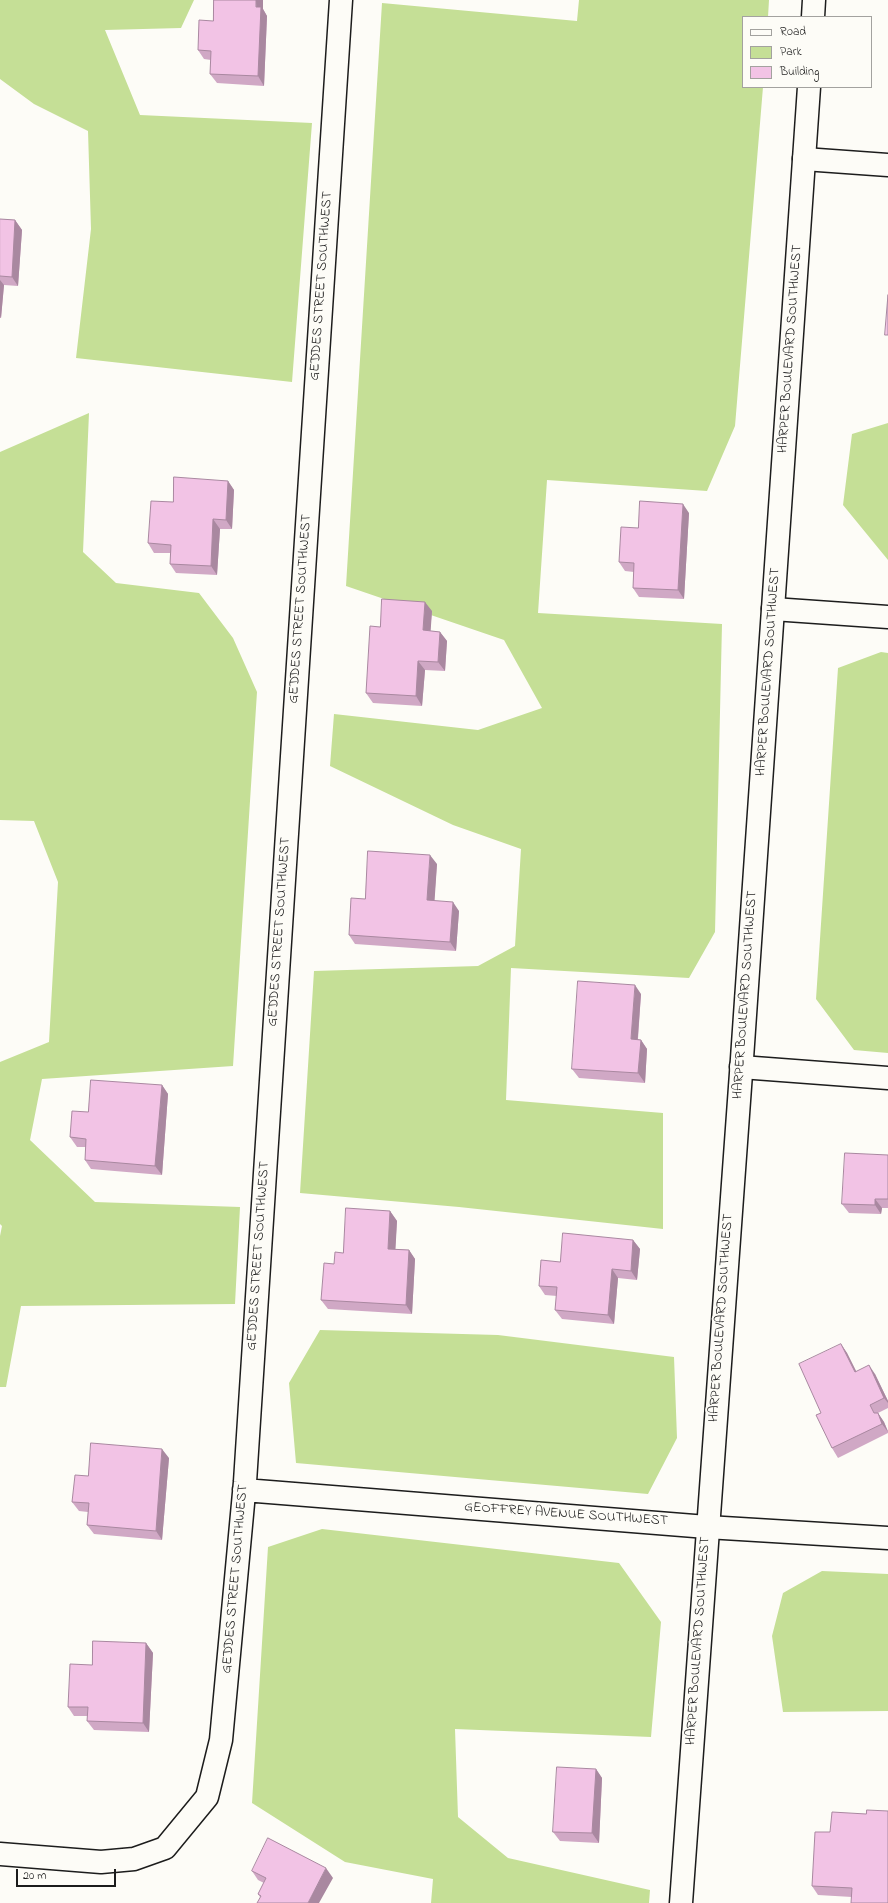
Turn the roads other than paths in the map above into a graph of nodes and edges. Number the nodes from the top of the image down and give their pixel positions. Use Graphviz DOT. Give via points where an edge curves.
graph roads {
  1 [pos="341,0"];
  2 [pos="814,0"];
  3 [pos="813,16"];
  4 [pos="808,88"];
  5 [pos="804,159"];
  6 [pos="888,165"];
  7 [pos="773,609"];
  8 [pos="888,617"];
  9 [pos="741,1067"];
  10 [pos="888,1078"];
  11 [pos="244,1490"];
  12 [pos="707,1526"];
  13 [pos="888,1538"];
  14 [pos="0,1854"];
  15 [pos="681,1903"];
  1 -- 11 [label="street, GEDDES STREET SOUTHWEST"];
  2 -- 3 [label="street"];
  4 -- 5 [label="street, HARPER BOULEVARD SOUTHWEST"];
  5 -- 6 [label="street"];
  5 -- 7 [label="street, HARPER BOULEVARD SOUTHWEST"];
  7 -- 8 [label="street"];
  7 -- 9 [label="street, HARPER BOULEVARD SOUTHWEST"];
  9 -- 10 [label="street"];
  9 -- 12 [label="street, HARPER BOULEVARD SOUTHWEST"];
  11 -- 12 [label="street, GEOFFREY AVENUE SOUTHWEST"];
  11 -- 14 [label="street, GEDDES STREET SOUTHWEST" via="221,1740 207,1797 165,1848 134,1859 101,1862"];
  12 -- 13 [label="street, GEOFFREY AVENUE SOUTHWEST"];
  12 -- 15 [label="street, HARPER BOULEVARD SOUTHWEST"];
}
